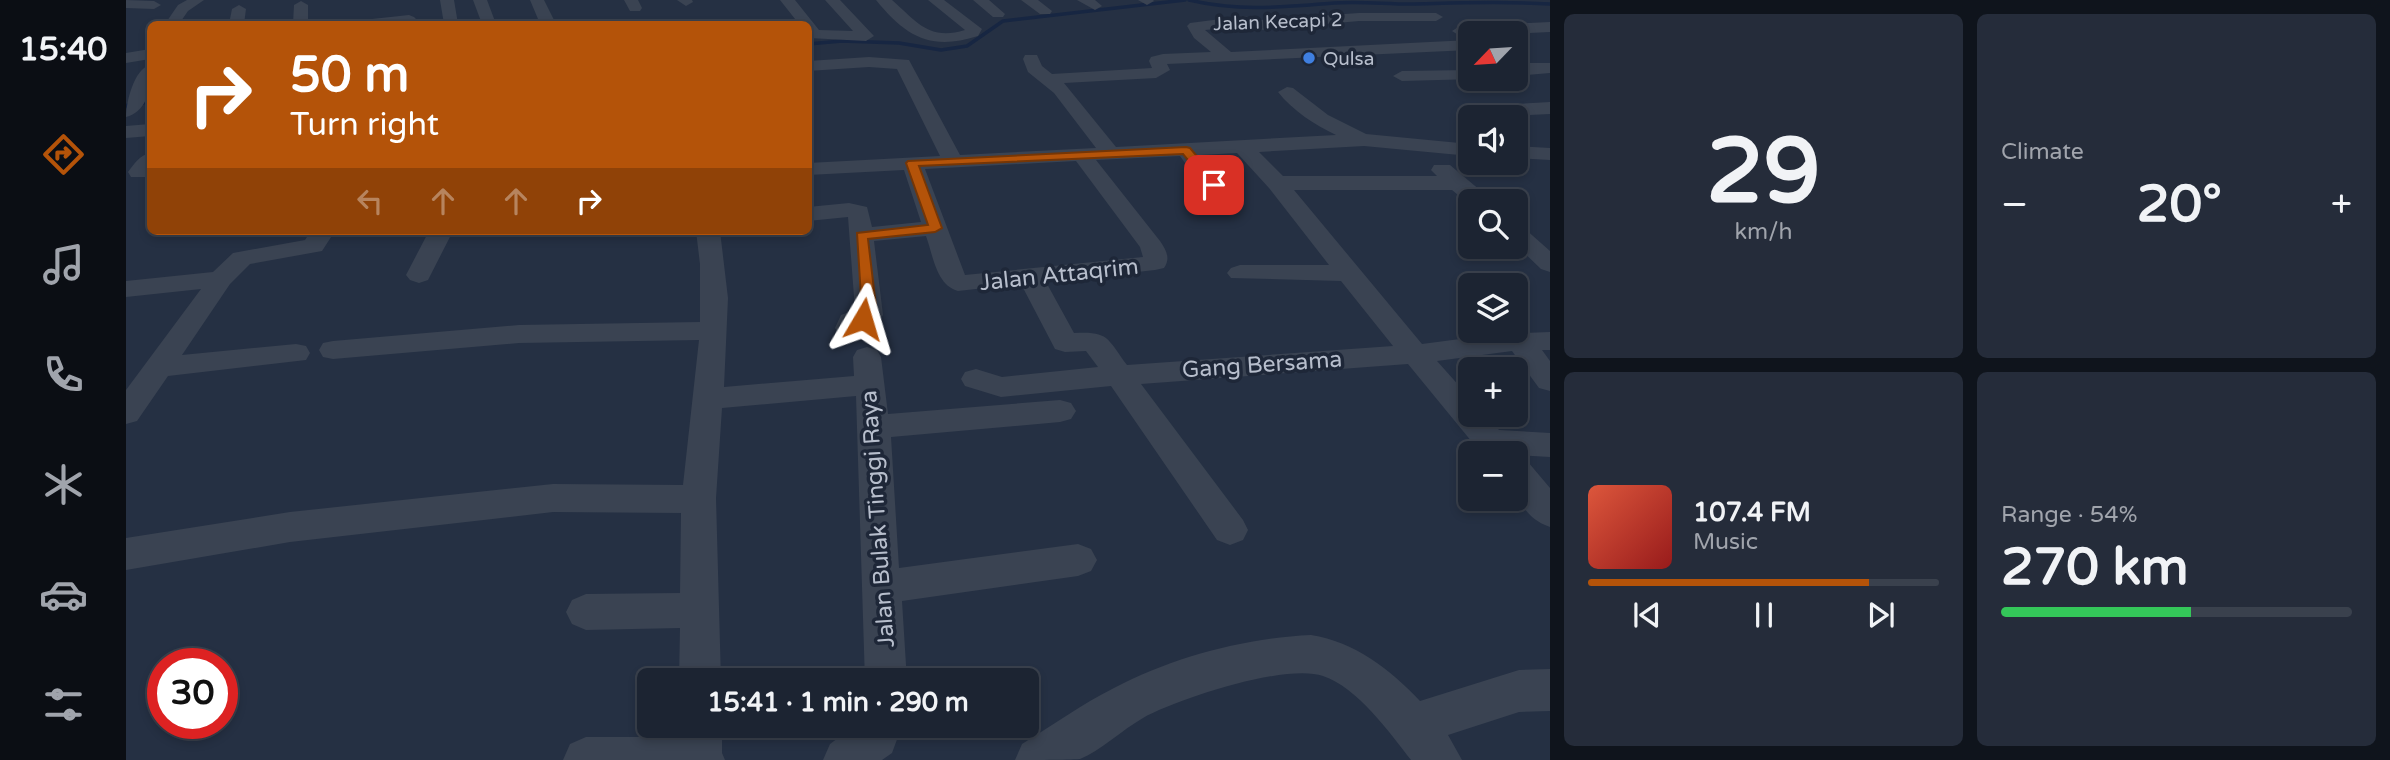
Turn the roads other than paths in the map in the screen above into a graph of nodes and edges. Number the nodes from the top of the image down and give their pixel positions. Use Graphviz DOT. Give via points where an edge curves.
graph roads {
  1 [pos="197,0"];
  2 [pos="447,0"];
  3 [pos="480,0"];
  4 [pos="537,0"];
  5 [pos="787,0"];
  6 [pos="832,0"];
  7 [pos="883,0"];
  8 [pos="935,0"];
  9 [pos="979,0"];
  10 [pos="1028,0"];
  11 [pos="1403,3"];
  12 [pos="126,4"];
  13 [pos="154,5"];
  14 [pos="301,5"];
  15 [pos="1045,11"];
  16 [pos="998,14"];
  17 [pos="1436,17"];
  18 [pos="174,21"];
  19 [pos="299,21"];
  20 [pos="450,21"];
  21 [pos="488,21"];
  22 [pos="547,21"];
  23 [pos="804,21"];
  24 [pos="1550,27"];
  25 [pos="1528,29"];
  26 [pos="812,31"];
  27 [pos="1458,31"];
  28 [pos="1396,32"];
  29 [pos="1458,46"];
  30 [pos="1426,47"];
  31 [pos="147,54"];
  32 [pos="812,54"];
  33 [pos="908,54"];
  34 [pos="1227,57"];
  35 [pos="126,58"];
  36 [pos="1031,58"];
  37 [pos="812,66"];
  38 [pos="1528,67"];
  39 [pos="1550,68"];
  40 [pos="147,74"];
  41 [pos="1458,75"];
  42 [pos="147,76"];
  43 [pos="1402,76"];
  44 [pos="126,79"];
  45 [pos="1049,79"];
  46 [pos="1287,92"];
  47 [pos="129,106"];
  48 [pos="1550,108"];
  49 [pos="1528,109"];
  50 [pos="147,130"];
  51 [pos="126,132"];
  52 [pos="1364,140"];
  53 [pos="1412,144"];
  54 [pos="1244,148"];
  55 [pos="1458,149"];
  56 [pos="1186,150"];
  57 [pos="1110,153"];
  58 [pos="1528,153"];
  59 [pos="1081,154"];
  60 [pos="1550,154"];
  61 [pos="953,161"];
  62 [pos="147,163"];
  63 [pos="912,163"];
  64 [pos="812,169"];
  65 [pos="147,171"];
  66 [pos="1277,183"];
  67 [pos="1457,183"];
  68 [pos="1214,185"];
  69 [pos="1464,189"];
  70 [pos="812,214"];
  71 [pos="935,228"];
  72 [pos="320,235"];
  73 [pos="439,235"];
  74 [pos="709,235"];
  75 [pos="862,235"];
  76 [pos="1528,244"];
  77 [pos="1550,264"];
  78 [pos="1240,273"];
  79 [pos="1348,273"];
  80 [pos="419,275"];
  81 [pos="1030,276"];
  82 [pos="221,279"];
  83 [pos="126,289"];
  84 [pos="714,331"];
  85 [pos="1550,341"];
  86 [pos="1528,342"];
  87 [pos="1502,343"];
  88 [pos="1521,343"];
  89 [pos="333,350"];
  90 [pos="296,353"];
  91 [pos="1415,354"];
  92 [pos="861,357"];
  93 [pos="159,367"];
  94 [pos="1119,374"];
  95 [pos="976,379"];
  96 [pos="1550,381"];
  97 [pos="709,399"];
  98 [pos="1060,411"];
  99 [pos="126,413"];
  100 [pos="874,427"];
  101 [pos="1490,441"];
  102 [pos="1550,445"];
  103 [pos="1528,446"];
  104 [pos="1528,486"];
  105 [pos="699,499"];
  106 [pos="1550,513"];
  107 [pos="1230,530"];
  108 [pos="126,554"];
  109 [pos="1078,560"];
  110 [pos="882,587"];
  111 [pos="701,610"];
  112 [pos="586,612"];
  113 [pos="700,668"];
  114 [pos="885,668"];
  115 [pos="1550,690"];
  116 [pos="1411,726"];
  117 [pos="700,738"];
  118 [pos="875,738"];
  119 [pos="588,760"];
  120 [pos="701,760"];
  121 [pos="846,760"];
  122 [pos="1038,760"];
  123 [pos="1439,760"];
  1 -- 18 [label="street"];
  2 -- 20 [label="street"];
  3 -- 21 [label="street"];
  4 -- 22 [label="street"];
  5 -- 23 [label="street"];
  6 -- 26 [label="street" via="866,36 815,35"];
  7 -- 8 [label="street" via="927,38 972,33 974,29"];
  9 -- 16 [label="street"];
  10 -- 15 [label="street"];
  11 -- 17 [label="street"];
  12 -- 13 [label="street"];
  14 -- 19 [label="street"];
  17 -- 27 [label="street"];
  17 -- 34 [label="street, Jalan Kecapi 2" via="1195,26"];
  24 -- 25 [label="street"];
  28 -- 30 [label="street"];
  29 -- 30 [label="street"];
  30 -- 34 [label="street"];
  31 -- 35 [label="street"];
  32 -- 33 [label="street"];
  34 -- 45 [label="street, Jalan Kecapi 2" via="1160,59 1161,71 1146,74"];
  36 -- 45 [label="street" via="1034,68"];
  37 -- 61 [label="street" via="903,64"];
  38 -- 39 [label="street"];
  40 -- 44 [label="street"];
  41 -- 43 [label="street"];
  42 -- 47 [label="street"];
  45 -- 57 [label="street"];
  46 -- 52 [label="street" via="1323,122"];
  48 -- 49 [label="street"];
  50 -- 51 [label="street"];
  52 -- 53 [label="street"];
  52 -- 54 [label="street"];
  53 -- 55 [label="street"];
  53 -- 67 [label="street"];
  54 -- 56 [label="street"];
  54 -- 66 [label="street"];
  56 -- 57 [label="street"];
  56 -- 68 [label="street"];
  57 -- 59 [label="street"];
  58 -- 60 [label="street"];
  59 -- 61 [label="street"];
  59 -- 81 [label="street, Jalan Attaqrim" via="1157,259 1148,265"];
  61 -- 63 [label="street"];
  62 -- 65 [label="street" via="139,172"];
  63 -- 64 [label="street"];
  63 -- 71 [label="street, Jalan Attaqrim"];
  66 -- 67 [label="street"];
  66 -- 79 [label="street"];
  67 -- 69 [label="street"];
  70 -- 75 [label="street" via="858,211"];
  71 -- 75 [label="street"];
  71 -- 81 [label="street, Jalan Attaqrim" via="958,283"];
  72 -- 82 [label="street" via="313,246 242,258"];
  73 -- 80 [label="street"];
  74 -- 84 [label="street" via="714,263"];
  75 -- 92 [label="street" via="869,315 851,321"];
  76 -- 77 [label="street"];
  78 -- 79 [label="street"];
  79 -- 91 [label="street"];
  81 -- 94 [label="street" via="1065,343 1094,341"];
  82 -- 83 [label="street"];
  82 -- 93 [label="street"];
  84 -- 89 [label="street" via="519,334"];
  84 -- 97 [label="street"];
  85 -- 86 [label="street, Gang Bersama"];
  87 -- 91 [label="street, Gang Bersama"];
  88 -- 96 [label="street"];
  90 -- 93 [label="street"];
  91 -- 94 [label="street, Gang Bersama"];
  91 -- 101 [label="street"];
  92 -- 97 [label="street"];
  92 -- 100 [label="street, Jalan Bulak Tinggi Raya"];
  93 -- 99 [label="street"];
  94 -- 95 [label="street, Gang Bersama" via="1001,387"];
  94 -- 107 [label="street"];
  97 -- 105 [label="street"];
  98 -- 100 [label="street"];
  100 -- 110 [label="street, Jalan Bulak Tinggi Raya"];
  102 -- 103 [label="street"];
  104 -- 106 [label="street"];
  105 -- 108 [label="street" via="553,498 290,527"];
  105 -- 111 [label="street"];
  109 -- 110 [label="street"];
  110 -- 114 [label="street, Jalan Bulak Tinggi Raya"];
  111 -- 112 [label="street"];
  111 -- 113 [label="street"];
  115 -- 116 [label="street" via="1519,691"];
  116 -- 122 [label="street" via="1384,692 1326,656 1303,653 1230,666 1142,695"];
  116 -- 123 [label="street"];
  117 -- 120 [label="street"];
  118 -- 121 [label="street"];
  119 -- 120 [label="street"];
}
